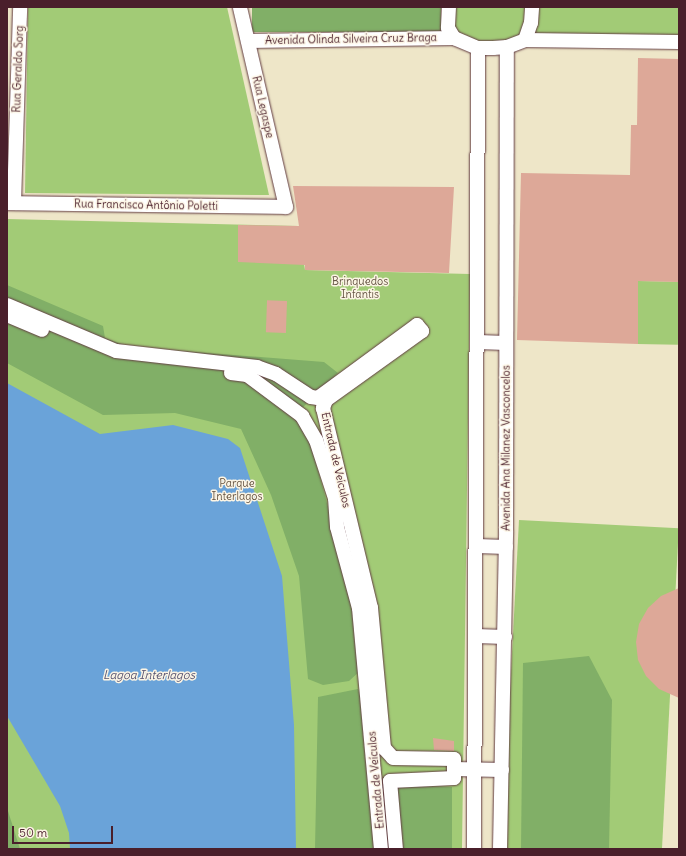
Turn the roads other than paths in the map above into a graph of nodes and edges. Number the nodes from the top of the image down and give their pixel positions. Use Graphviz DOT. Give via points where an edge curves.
graph roads {
  1 [pos="20,7"];
  2 [pos="240,7"];
  3 [pos="449,7"];
  4 [pos="532,7"];
  5 [pos="454,38"];
  6 [pos="525,40"];
  7 [pos="248,41"];
  8 [pos="679,42"];
  9 [pos="507,47"];
  10 [pos="478,48"];
  11 [pos="13,59"];
  12 [pos="11,203"];
  13 [pos="286,206"];
  14 [pos="7,304"];
  15 [pos="7,315"];
  16 [pos="478,342"];
  17 [pos="506,343"];
  18 [pos="478,546"];
  19 [pos="506,547"];
  20 [pos="476,636"];
  21 [pos="505,636"];
  22 [pos="454,769"];
  23 [pos="475,770"];
  24 [pos="502,770"];
  25 [pos="381,849"];
  26 [pos="396,849"];
  27 [pos="474,849"];
  28 [pos="500,849"];
  1 -- 11 [label="street, Rua Geraldo Sorg"];
  2 -- 7 [label="street, Rua Legaspe"];
  3 -- 5 [label="street" via="448,28"];
  4 -- 6 [label="street" via="531,23"];
  5 -- 7 [label="street, Avenida Olinda Silveira Cruz Braga"];
  5 -- 10 [label="street"];
  6 -- 8 [label="street"];
  6 -- 9 [label="street"];
  7 -- 13 [label="street, Rua Legaspe"];
  9 -- 10 [label="street"];
  9 -- 17 [label="street, Avenida Ana Milanez Vasconcelos"];
  10 -- 16 [label="street"];
  11 -- 12 [label="street, Rua Geraldo Sorg"];
  12 -- 13 [label="street, Rua Francisco Antônio Poletti"];
  14 -- 22 [label="street, Entrada de Veículos" via="116,350 257,367 276,374 311,397 318,398 417,325 422,331 326,400 323,408 371,608 384,748 393,758 454,759"];
  15 -- 25 [label="street, Entrada de Veículos" via="116,360 247,375 302,416 316,440 335,498 336,526 359,608"];
  16 -- 17 [label="street"];
  16 -- 18 [label="street"];
  17 -- 19 [label="street, Avenida Ana Milanez Vasconcelos"];
  18 -- 19 [label="street"];
  18 -- 20 [label="street"];
  19 -- 21 [label="street, Avenida Ana Milanez Vasconcelos"];
  20 -- 21 [label="street"];
  20 -- 23 [label="street"];
  21 -- 24 [label="street, Avenida Ana Milanez Vasconcelos"];
  22 -- 23 [label="street"];
  22 -- 26 [label="street, Entrada de Veículos" via="454,778 390,781"];
  23 -- 24 [label="street"];
  23 -- 27 [label="street"];
  24 -- 28 [label="street, Avenida Ana Milanez Vasconcelos"];
}
